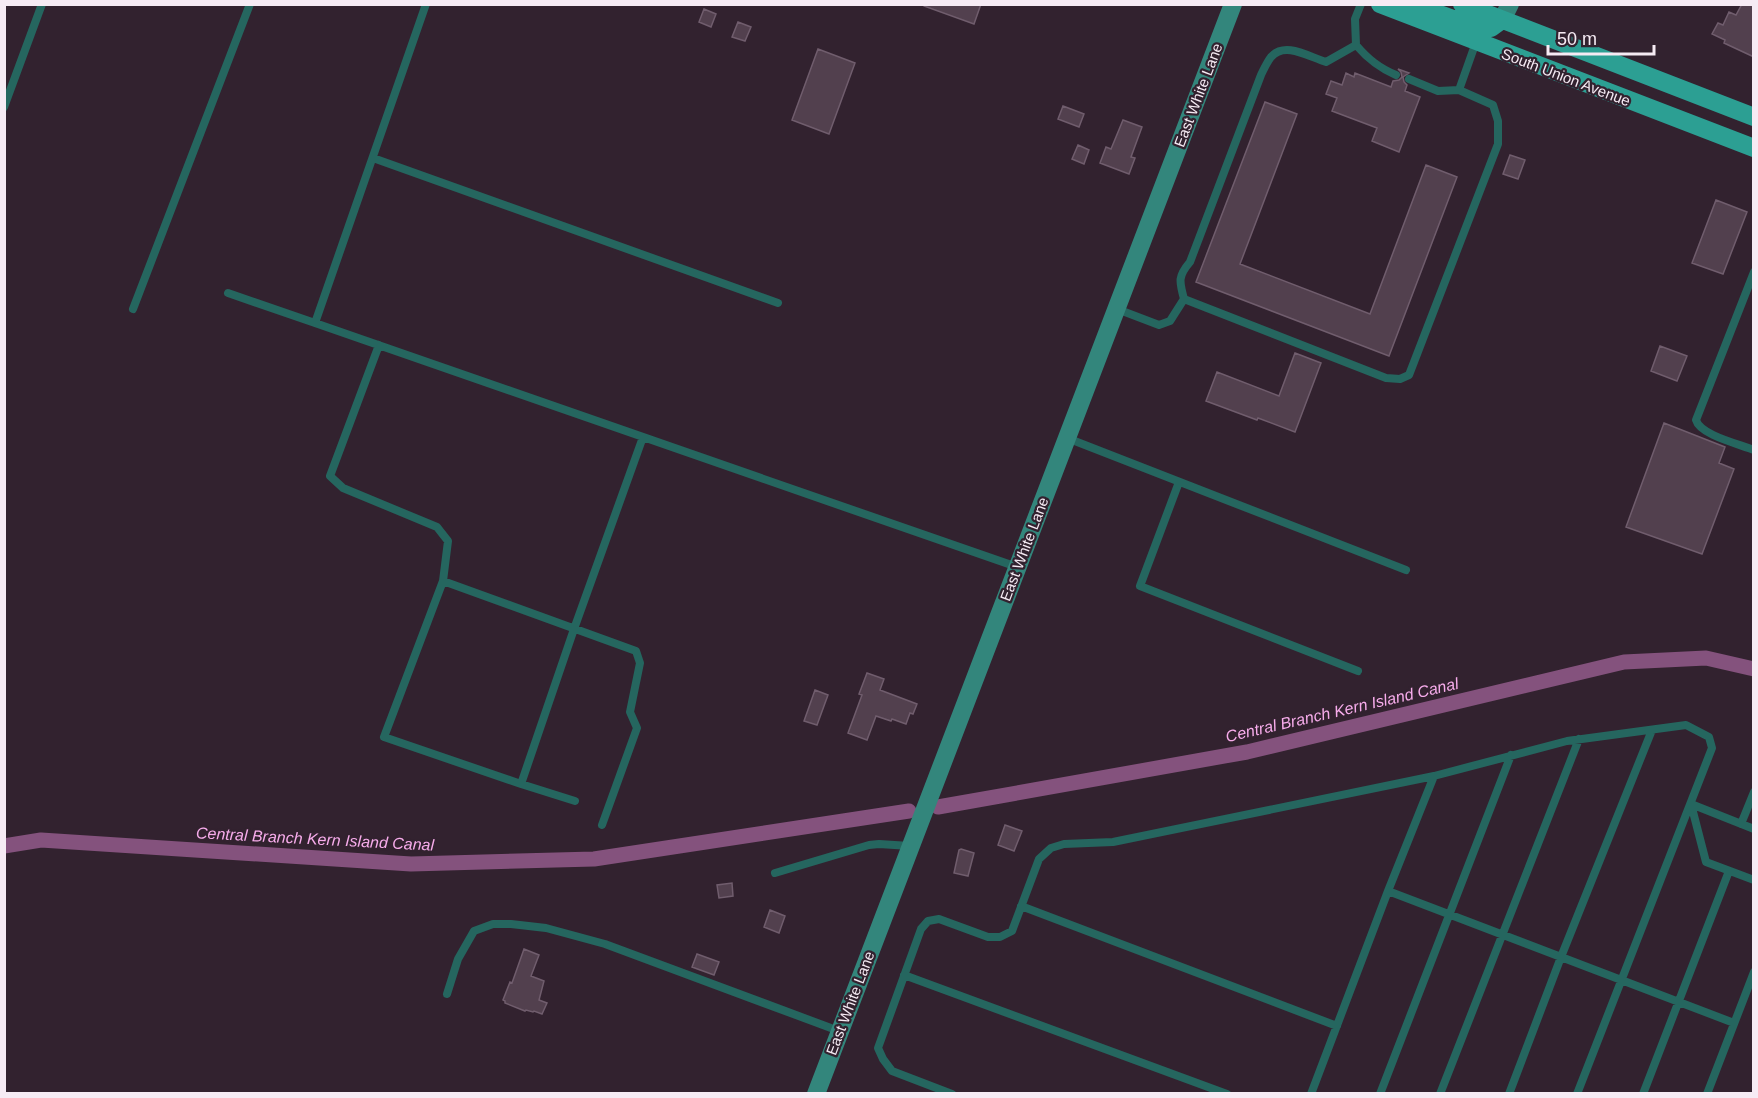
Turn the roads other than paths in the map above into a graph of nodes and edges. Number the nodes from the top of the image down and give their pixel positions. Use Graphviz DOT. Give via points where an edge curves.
graph roads {
  1 [pos="42,4"];
  2 [pos="250,4"];
  3 [pos="426,4"];
  4 [pos="1233,4"];
  5 [pos="1361,4"];
  6 [pos="1380,4"];
  7 [pos="1412,4"];
  8 [pos="1462,4"];
  9 [pos="1506,12"];
  10 [pos="1476,42"];
  11 [pos="1356,45"];
  12 [pos="1396,75"];
  13 [pos="1409,80"];
  14 [pos="1459,90"];
  15 [pos="4,106"];
  16 [pos="1754,117"];
  17 [pos="1754,148"];
  18 [pos="373,158"];
  19 [pos="1754,272"];
  20 [pos="228,293"];
  21 [pos="1185,299"];
  22 [pos="778,303"];
  23 [pos="1116,308"];
  24 [pos="133,309"];
  25 [pos="315,323"];
  26 [pos="379,345"];
  27 [pos="643,437"];
  28 [pos="1066,438"];
  29 [pos="1754,450"];
  30 [pos="1179,482"];
  31 [pos="1017,567"];
  32 [pos="1406,570"];
  33 [pos="443,581"];
  34 [pos="574,629"];
  35 [pos="1358,671"];
  36 [pos="1652,730"];
  37 [pos="1579,740"];
  38 [pos="1511,755"];
  39 [pos="1434,776"];
  40 [pos="521,784"];
  41 [pos="1754,792"];
  42 [pos="574,801"];
  43 [pos="1691,804"];
  44 [pos="1741,824"];
  45 [pos="602,825"];
  46 [pos="1754,829"];
  47 [pos="910,846"];
  48 [pos="1729,871"];
  49 [pos="775,873"];
  50 [pos="1754,880"];
  51 [pos="1388,891"];
  52 [pos="1021,906"];
  53 [pos="1449,914"];
  54 [pos="1501,934"];
  55 [pos="1561,957"];
  56 [pos="1754,972"];
  57 [pos="904,975"];
  58 [pos="1621,980"];
  59 [pos="447,994"];
  60 [pos="1678,1002"];
  61 [pos="1734,1023"];
  62 [pos="1337,1026"];
  63 [pos="839,1031"];
  64 [pos="816,1094"];
  65 [pos="952,1094"];
  66 [pos="1227,1094"];
  67 [pos="1311,1094"];
  68 [pos="1380,1094"];
  69 [pos="1440,1094"];
  70 [pos="1509,1094"];
  71 [pos="1577,1094"];
  72 [pos="1643,1094"];
  73 [pos="1707,1094"];
  1 -- 15 [label="lane"];
  2 -- 24 [label="lane"];
  3 -- 18 [label="lane"];
  4 -- 23 [label="street, East White Lane"];
  5 -- 11 [label="lane" via="1355,19"];
  6 -- 10 [label="main road, South Union Avenue"];
  7 -- 9 [label="main road" via="1475,27 1491,28"];
  8 -- 9 [label="main road, South Union Avenue"];
  9 -- 16 [label="main road, South Union Avenue"];
  10 -- 14 [label="lane"];
  10 -- 17 [label="main road, South Union Avenue"];
  11 -- 12 [label="lane" via="1368,59"];
  11 -- 21 [label="lane" via="1326,62 1288,49 1269,58 1190,262 1180,275"];
  13 -- 14 [label="lane" via="1438,91"];
  14 -- 21 [label="lane" via="1493,105 1498,144 1409,375 1400,380 1386,378"];
  18 -- 22 [label="lane"];
  18 -- 25 [label="lane"];
  19 -- 29 [label="lane" via="1696,420 1697,426 1707,433"];
  20 -- 25 [label="lane"];
  21 -- 23 [label="lane" via="1170,321 1159,326"];
  23 -- 28 [label="street, East White Lane"];
  25 -- 26 [label="lane"];
  26 -- 27 [label="lane"];
  26 -- 33 [label="lane" via="330,476 344,488 437,527 448,541"];
  27 -- 31 [label="lane"];
  27 -- 34 [label="lane"];
  28 -- 30 [label="lane"];
  28 -- 31 [label="street, East White Lane"];
  30 -- 32 [label="lane"];
  30 -- 35 [label="lane" via="1140,586"];
  31 -- 47 [label="street, East White Lane"];
  33 -- 34 [label="lane"];
  33 -- 40 [label="lane" via="384,737"];
  34 -- 40 [label="lane"];
  34 -- 45 [label="lane" via="636,651 640,663 630,712 637,728"];
  36 -- 37 [label="lane"];
  36 -- 43 [label="lane" via="1686,725 1709,737 1712,748"];
  36 -- 55 [label="lane"];
  37 -- 38 [label="lane"];
  37 -- 54 [label="lane"];
  38 -- 39 [label="lane"];
  38 -- 53 [label="lane"];
  39 -- 51 [label="lane"];
  39 -- 52 [label="lane" via="1113,842 1051,848 1039,859"];
  40 -- 42 [label="lane"];
  41 -- 44 [label="lane"];
  43 -- 44 [label="lane"];
  43 -- 48 [label="lane" via="1706,862"];
  43 -- 58 [label="lane"];
  44 -- 46 [label="lane"];
  47 -- 49 [label="lane" via="869,845"];
  47 -- 63 [label="street, East White Lane"];
  48 -- 50 [label="lane"];
  48 -- 60 [label="lane"];
  51 -- 53 [label="lane"];
  51 -- 62 [label="lane"];
  52 -- 57 [label="lane" via="1012,931 1000,937 988,937 939,919 928,921 921,929"];
  52 -- 62 [label="lane"];
  53 -- 54 [label="lane"];
  53 -- 68 [label="lane"];
  54 -- 55 [label="lane"];
  54 -- 69 [label="lane"];
  55 -- 58 [label="lane"];
  55 -- 70 [label="lane"];
  56 -- 61 [label="lane"];
  57 -- 65 [label="lane" via="878,1048 892,1071"];
  57 -- 66 [label="lane"];
  58 -- 60 [label="lane"];
  58 -- 71 [label="lane"];
  59 -- 63 [label="lane" via="458,959 474,931 493,924 511,924 546,928 605,944"];
  60 -- 61 [label="lane"];
  60 -- 72 [label="lane"];
  61 -- 73 [label="lane"];
  62 -- 67 [label="lane"];
  63 -- 64 [label="street, East White Lane"];
}
